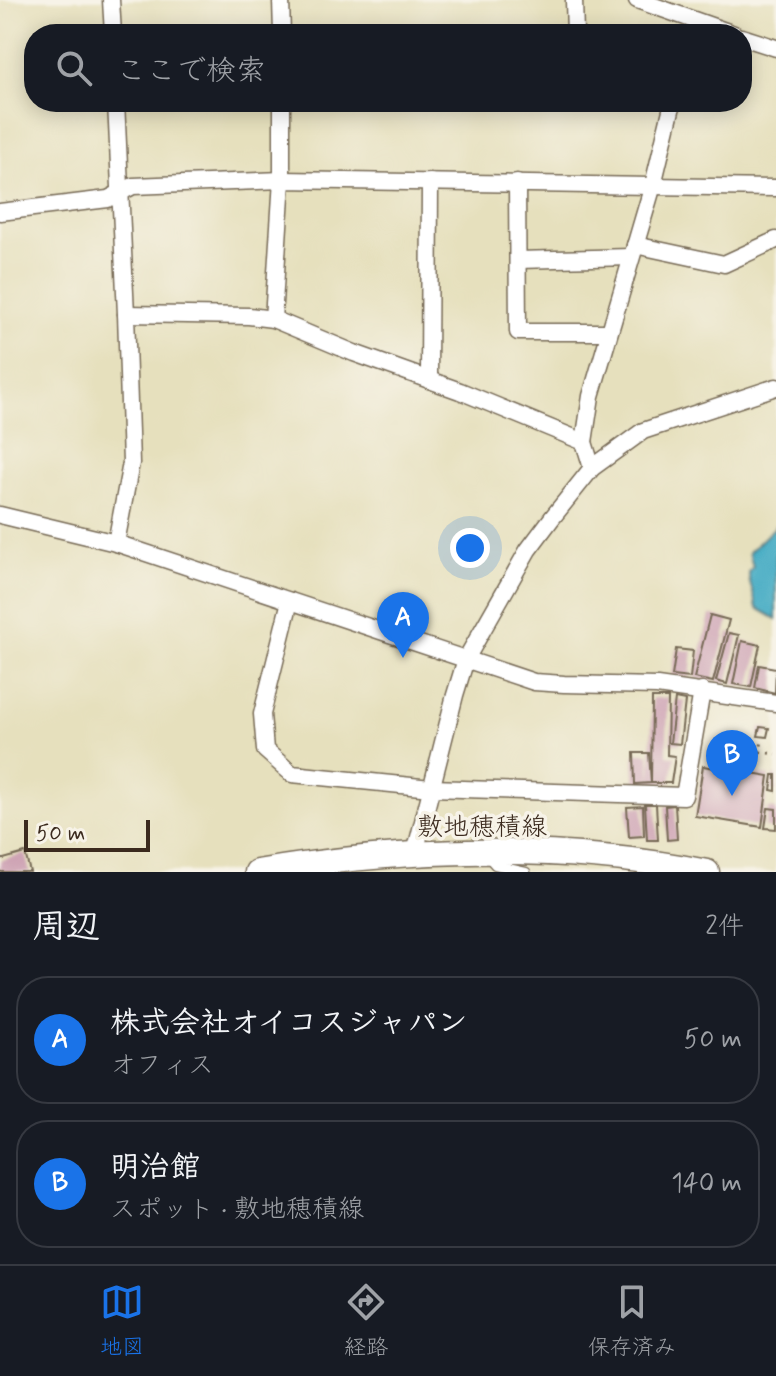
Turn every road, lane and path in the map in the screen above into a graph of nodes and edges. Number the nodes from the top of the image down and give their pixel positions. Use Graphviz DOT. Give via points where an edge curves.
graph roads {
  1 [pos="111,0"];
  2 [pos="281,0"];
  3 [pos="574,0"];
  4 [pos="637,0"];
  5 [pos="112,24"];
  6 [pos="282,24"];
  7 [pos="575,24"];
  8 [pos="685,24"];
  9 [pos="752,40"];
  10 [pos="776,48"];
  11 [pos="116,112"];
  12 [pos="282,112"];
  13 [pos="671,112"];
  14 [pos="282,180"];
  15 [pos="430,182"];
  16 [pos="517,183"];
  17 [pos="653,185"];
  18 [pos="776,188"];
  19 [pos="120,192"];
  20 [pos="0,212"];
  21 [pos="776,240"];
  22 [pos="633,251"];
  23 [pos="518,260"];
  24 [pos="126,314"];
  25 [pos="273,319"];
  26 [pos="609,332"];
  27 [pos="429,380"];
  28 [pos="776,387"];
  29 [pos="584,442"];
  30 [pos="592,468"];
  31 [pos="0,515"];
  32 [pos="116,543"];
  33 [pos="290,601"];
  34 [pos="466,659"];
  35 [pos="702,691"];
  36 [pos="776,703"];
  37 [pos="762,740"];
  38 [pos="760,752"];
  39 [pos="776,754"];
  40 [pos="740,755"];
  41 [pos="431,788"];
  42 [pos="415,853"];
  43 [pos="485,853"];
  44 [pos="257,872"];
  45 [pos="526,872"];
  46 [pos="707,872"];
  1 -- 5 [label="street"];
  2 -- 6 [label="street"];
  3 -- 7 [label="street"];
  4 -- 8 [label="street"];
  9 -- 10 [label="street"];
  11 -- 19 [label="street"];
  12 -- 14 [label="street"];
  13 -- 17 [label="street"];
  14 -- 15 [label="street"];
  14 -- 19 [label="street" via="133,186"];
  14 -- 25 [label="street"];
  15 -- 16 [label="street"];
  15 -- 27 [label="street"];
  16 -- 17 [label="street"];
  16 -- 23 [label="street"];
  17 -- 18 [label="street"];
  17 -- 22 [label="street"];
  19 -- 20 [label="street" via="108,199"];
  19 -- 24 [label="street"];
  21 -- 22 [label="street" via="724,264"];
  22 -- 23 [label="street"];
  22 -- 26 [label="street"];
  23 -- 26 [label="street" via="518,332"];
  24 -- 25 [label="street"];
  24 -- 32 [label="street" via="131,463"];
  25 -- 27 [label="street"];
  26 -- 29 [label="street"];
  27 -- 29 [label="street"];
  28 -- 30 [label="street" via="643,431"];
  29 -- 30 [label="street"];
  30 -- 34 [label="street" via="528,550"];
  31 -- 32 [label="street"];
  32 -- 33 [label="street"];
  33 -- 34 [label="street"];
  33 -- 41 [label="street" via="262,714 265,750 292,774"];
  34 -- 35 [label="street" via="534,682"];
  34 -- 41 [label="street"];
  35 -- 36 [label="street"];
  35 -- 41 [label="street" via="684,796"];
  37 -- 38 [label="path"];
  38 -- 39 [label="path"];
  38 -- 40 [label="path" via="741,749"];
  41 -- 42 [label="street"];
  42 -- 43 [label="main road, 敷地穂積線"];
  42 -- 44 [label="main road, 敷地穂積線"];
  43 -- 45 [label="lane" via="495,865"];
  43 -- 46 [label="main road, 敷地穂積線" via="637,860"];
}
